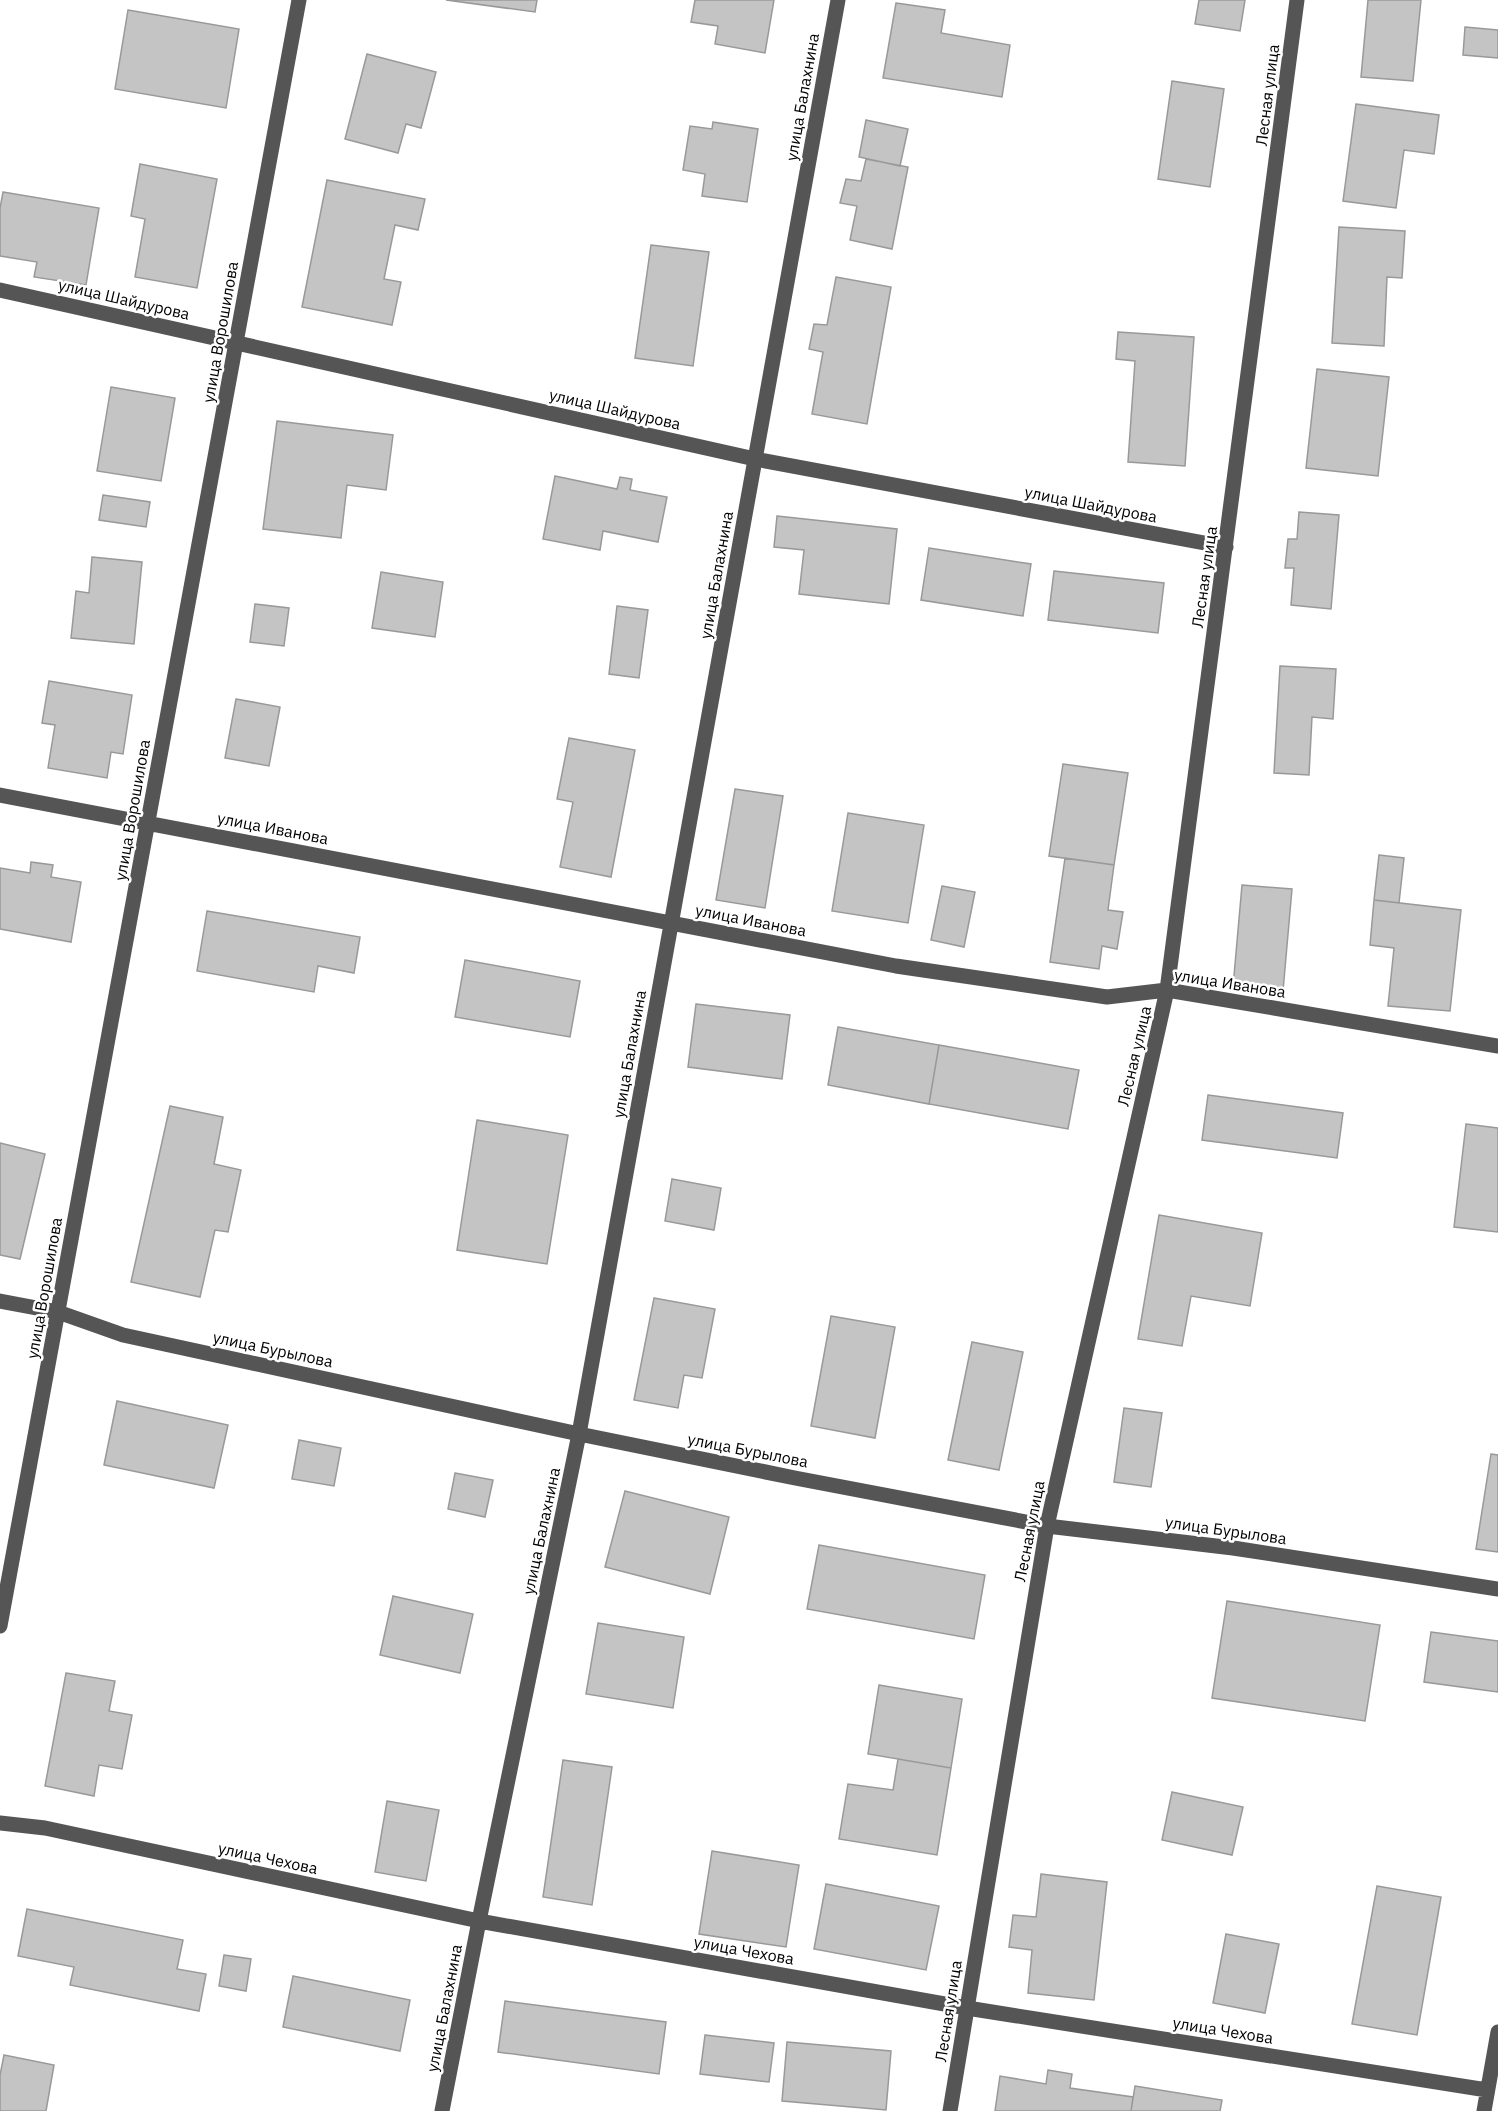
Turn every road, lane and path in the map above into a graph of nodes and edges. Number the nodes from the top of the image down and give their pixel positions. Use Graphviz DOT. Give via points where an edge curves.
graph roads {
  1 [pos="299,0"];
  2 [pos="838,0"];
  3 [pos="1297,0"];
  4 [pos="0,290"];
  5 [pos="236,342"];
  6 [pos="755,459"];
  7 [pos="1226,547"];
  8 [pos="0,795"];
  9 [pos="148,823"];
  10 [pos="671,923"];
  11 [pos="1167,990"];
  12 [pos="1498,1046"];
  13 [pos="0,1301"];
  14 [pos="58,1312"];
  15 [pos="579,1434"];
  16 [pos="1047,1526"];
  17 [pos="1498,1589"];
  18 [pos="0,1626"];
  19 [pos="0,1823"];
  20 [pos="479,1921"];
  21 [pos="967,2008"];
  22 [pos="1498,2032"];
  23 [pos="1487,2090"];
  24 [pos="442,2111"];
  25 [pos="950,2111"];
  26 [pos="1484,2111"];
  1 -- 5 [label="street, улица Ворошилова"];
  2 -- 6 [label="street, улица Балахнина"];
  3 -- 7 [label="street, Лесная улица"];
  4 -- 5 [label="street, улица Шайдурова"];
  5 -- 6 [label="street, улица Шайдурова"];
  5 -- 9 [label="street, улица Ворошилова"];
  6 -- 7 [label="street, улица Шайдурова"];
  6 -- 10 [label="street, улица Балахнина"];
  7 -- 11 [label="street, Лесная улица"];
  8 -- 9 [label="street, улица Иванова"];
  9 -- 10 [label="street, улица Иванова"];
  9 -- 14 [label="street, улица Ворошилова"];
  10 -- 11 [label="street, улица Иванова" via="896,966 1107,997"];
  10 -- 15 [label="street, улица Балахнина"];
  11 -- 12 [label="street, улица Иванова"];
  11 -- 16 [label="street, Лесная улица"];
  13 -- 14 [label="street, улица Бурылова"];
  14 -- 15 [label="street, улица Бурылова" via="123,1335"];
  14 -- 18 [label="street, улица Ворошилова"];
  15 -- 16 [label="street, улица Бурылова"];
  15 -- 20 [label="street, улица Балахнина"];
  16 -- 17 [label="street, улица Бурылова" via="1233,1548"];
  16 -- 21 [label="street, Лесная улица"];
  19 -- 20 [label="street, улица Чехова" via="45,1828"];
  20 -- 21 [label="street, улица Чехова"];
  20 -- 24 [label="street, улица Балахнина"];
  21 -- 23 [label="street, улица Чехова"];
  21 -- 25 [label="street, Лесная улица"];
  22 -- 23 [label="street"];
  23 -- 26 [label="street"];
}
